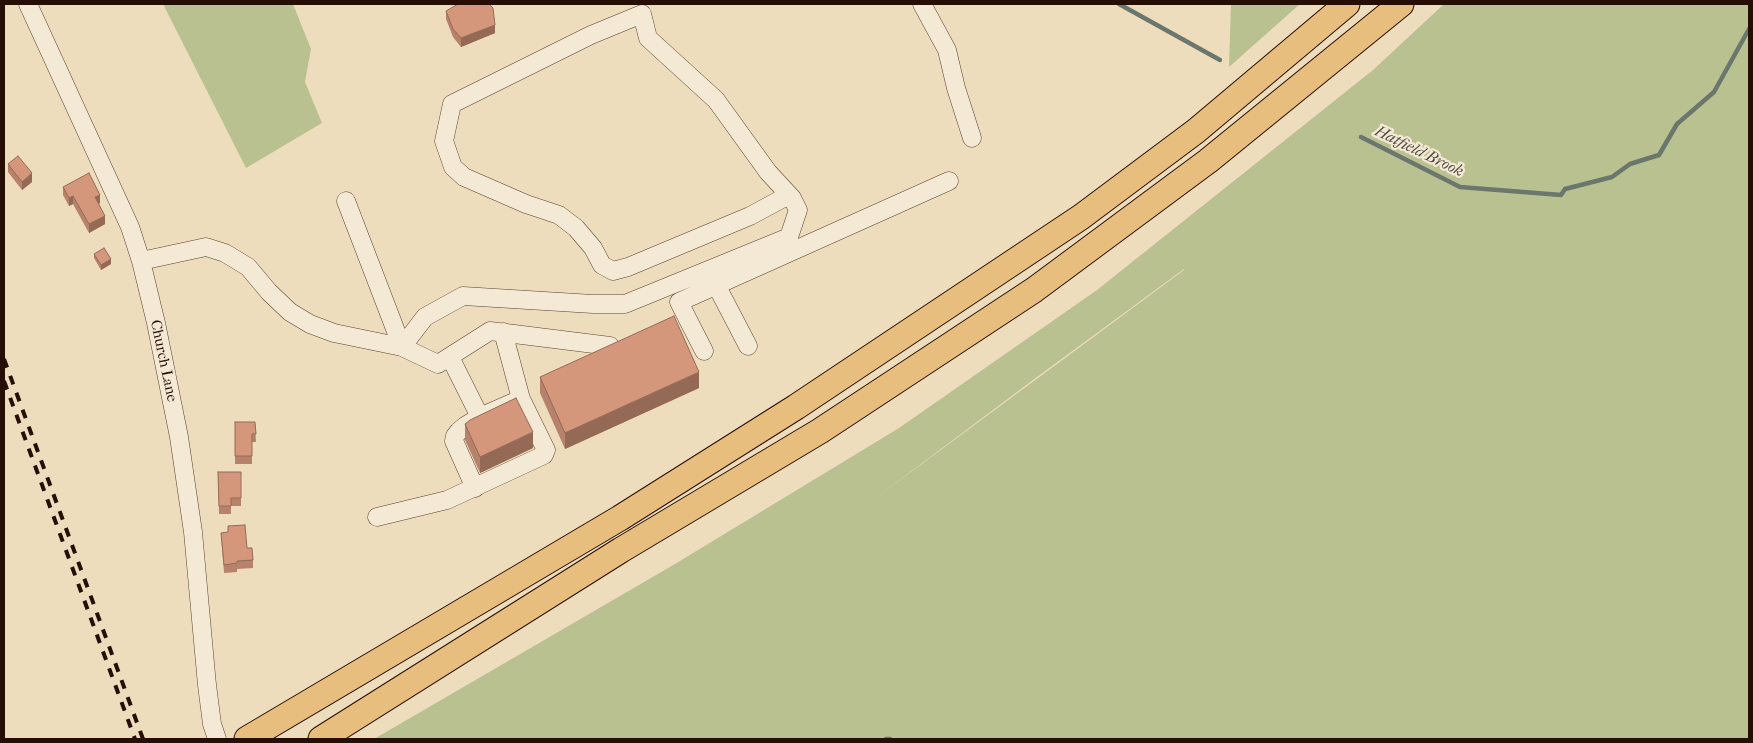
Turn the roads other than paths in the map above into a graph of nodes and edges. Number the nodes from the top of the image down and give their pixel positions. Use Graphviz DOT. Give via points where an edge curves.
graph roads {
  1 [pos="28,4"];
  2 [pos="922,4"];
  3 [pos="1347,4"];
  4 [pos="1401,4"];
  5 [pos="640,9"];
  6 [pos="972,138"];
  7 [pos="949,181"];
  8 [pos="789,195"];
  9 [pos="346,201"];
  10 [pos="141,261"];
  11 [pos="709,270"];
  12 [pos="717,286"];
  13 [pos="503,332"];
  14 [pos="610,346"];
  15 [pos="748,346"];
  16 [pos="402,347"];
  17 [pos="704,352"];
  18 [pos="450,356"];
  19 [pos="521,399"];
  20 [pos="480,417"];
  21 [pos="475,488"];
  22 [pos="377,517"];
  23 [pos="217,739"];
  24 [pos="247,739"];
  25 [pos="321,739"];
  1 -- 10 [label="street, Church Lane" via="130,227"];
  2 -- 6 [label="street" via="946,50"];
  3 -- 24 [label="highway" via="1196,131 1081,217 796,407 620,518"];
  4 -- 25 [label="highway" via="1208,160 1034,290 820,431 621,550"];
  5 -- 8 [label="street" via="648,38 716,100 768,172"];
  5 -- 8 [label="street" via="452,104 444,140 453,167 464,177 559,215 588,241 602,265 614,271 750,216"];
  7 -- 12 [label="street"];
  8 -- 11 [label="street" via="798,210 789,237"];
  9 -- 16 [label="street"];
  10 -- 16 [label="street" via="206,247 225,253 248,267 290,312 310,324 334,333"];
  10 -- 23 [label="street, Church Lane" via="179,437 193,532 207,685"];
  11 -- 12 [label="street"];
  11 -- 16 [label="street" via="625,304 463,296 425,317"];
  12 -- 15 [label="street"];
  12 -- 17 [label="street" via="679,302"];
  13 -- 14 [label="street"];
  13 -- 18 [label="street" via="490,331"];
  13 -- 19 [label="street"];
  16 -- 18 [label="street" via="438,364"];
  18 -- 20 [label="street"];
  19 -- 20 [label="street"];
  19 -- 21 [label="street" via="546,452"];
  20 -- 21 [label="street" via="459,431 454,441"];
  21 -- 22 [label="street" via="447,500"];
}
